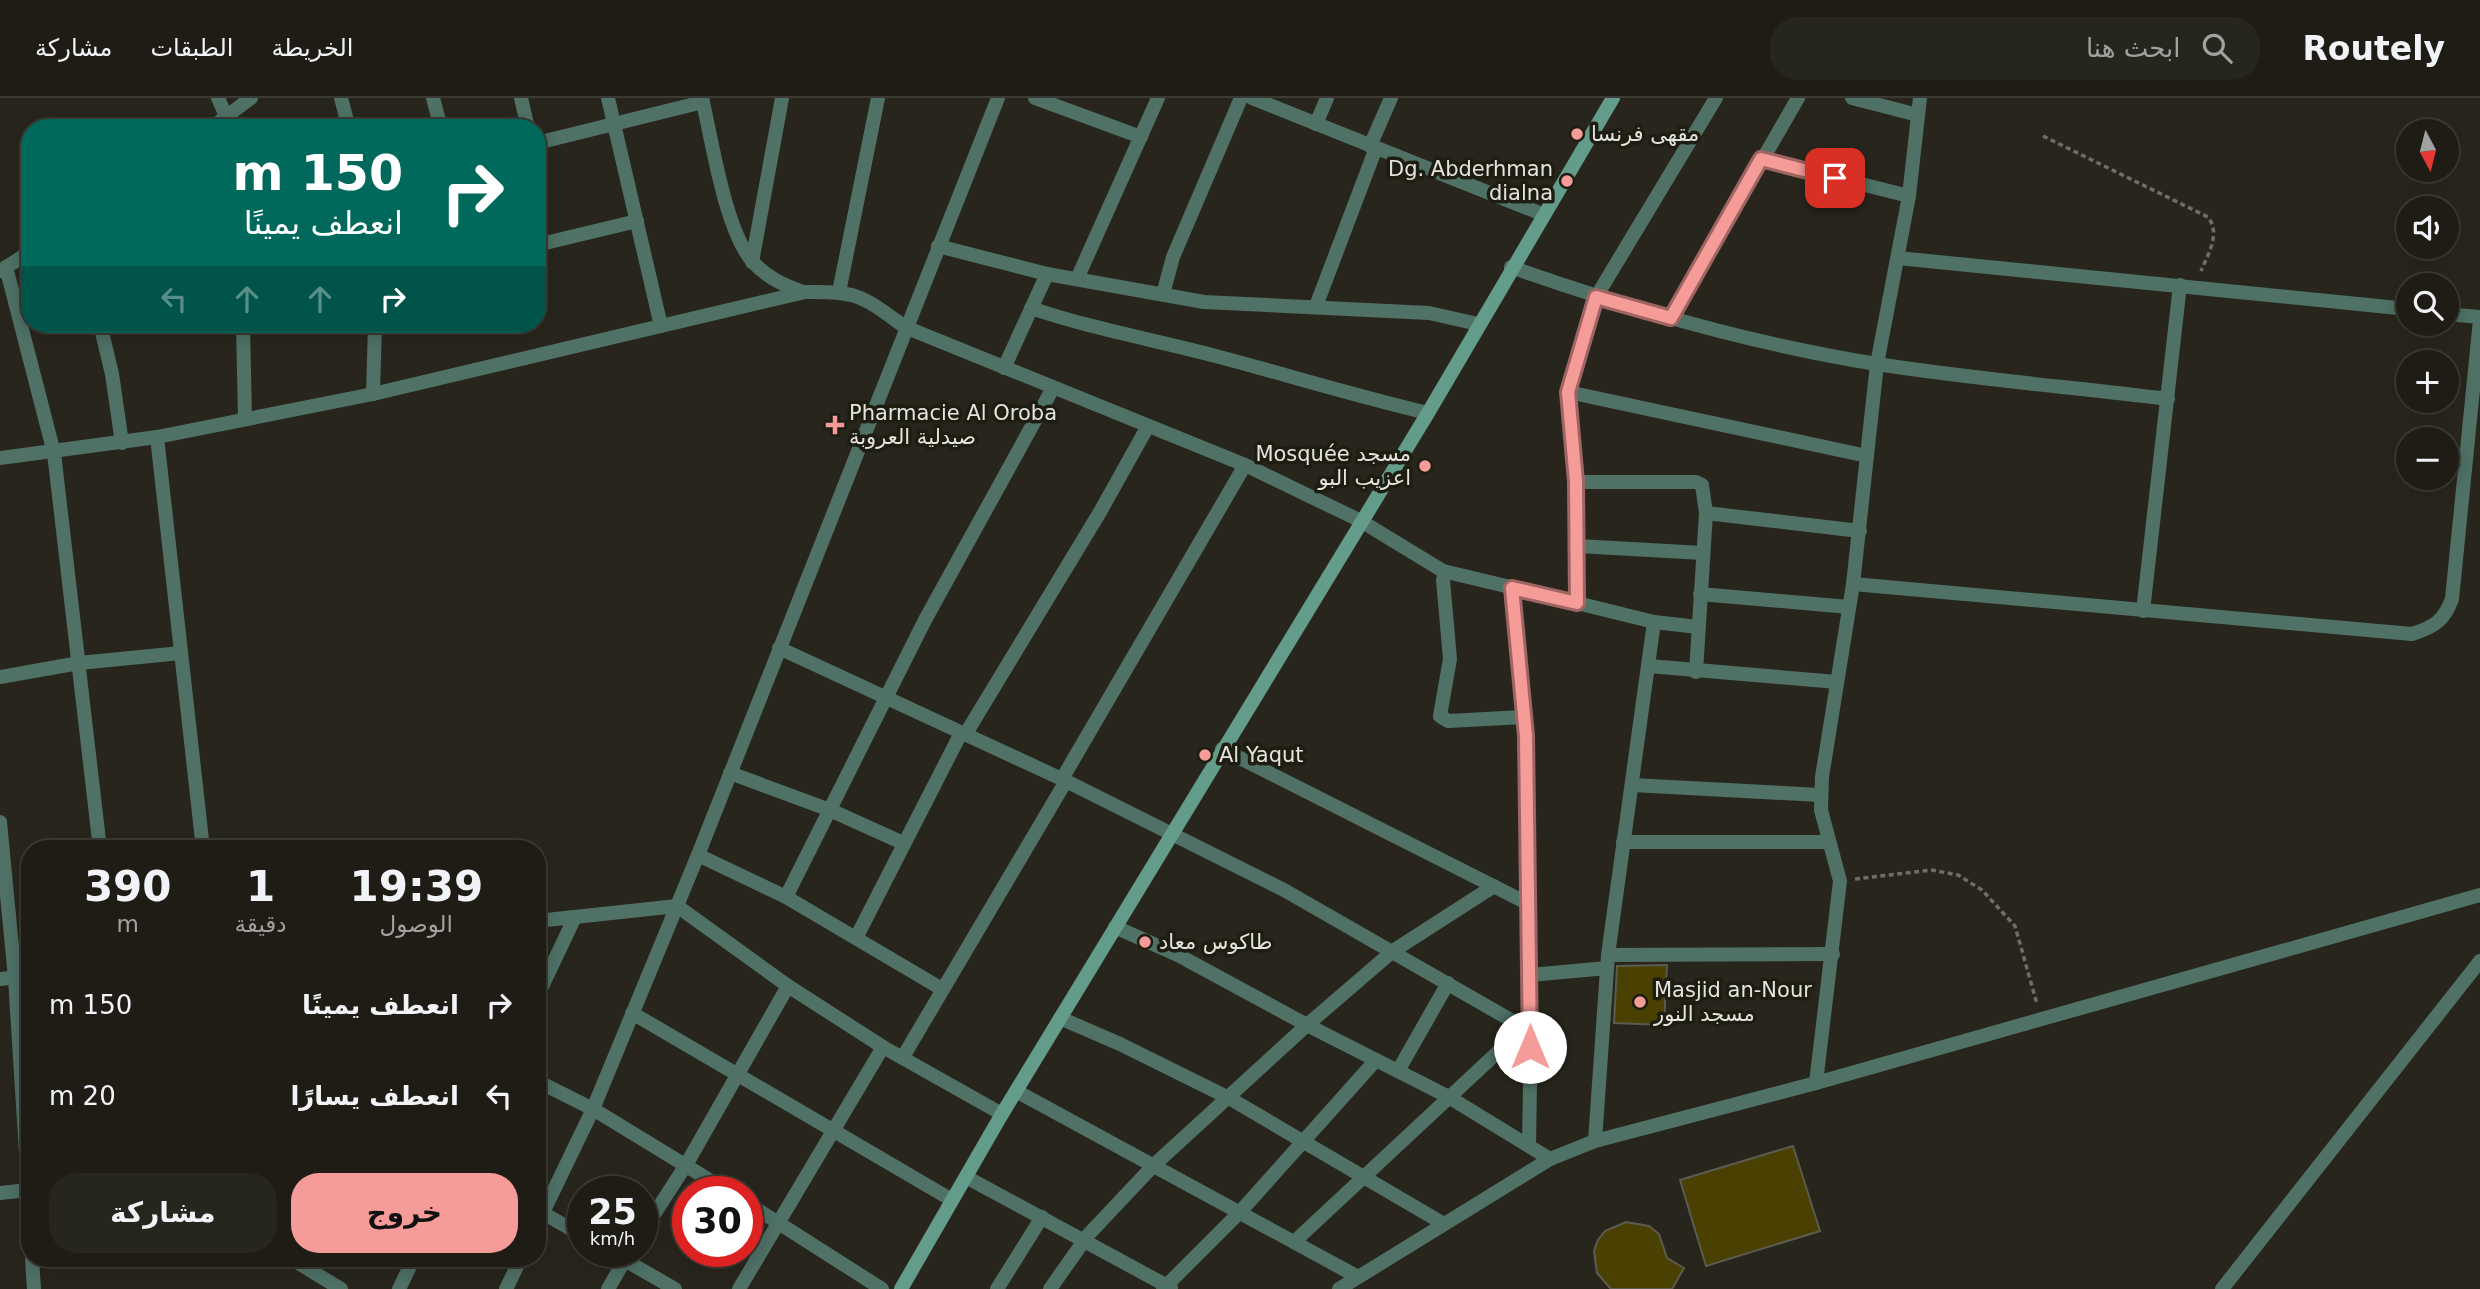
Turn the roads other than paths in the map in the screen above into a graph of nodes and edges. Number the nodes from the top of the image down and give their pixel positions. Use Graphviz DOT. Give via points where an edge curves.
graph roads {
  1 [pos="218,98"];
  2 [pos="251,98"];
  3 [pos="341,98"];
  4 [pos="433,98"];
  5 [pos="521,98"];
  6 [pos="608,98"];
  7 [pos="782,98"];
  8 [pos="878,98"];
  9 [pos="1035,98"];
  10 [pos="1158,98"];
  11 [pos="1241,98"];
  12 [pos="1252,98"];
  13 [pos="1327,98"];
  14 [pos="1391,98"];
  15 [pos="1613,98"];
  16 [pos="1716,98"];
  17 [pos="1798,98"];
  18 [pos="1852,98"];
  19 [pos="1920,98"];
  20 [pos="997,99"];
  21 [pos="703,100"];
  22 [pos="1918,115"];
  23 [pos="226,116"];
  24 [pos="222,119"];
  25 [pos="347,119"];
  26 [pos="439,119"];
  27 [pos="526,119"];
  28 [pos="614,122"];
  29 [pos="1316,124"];
  30 [pos="1141,137"];
  31 [pos="546,141"];
  32 [pos="1373,147"];
  33 [pos="1761,159"];
  34 [pos="1909,196"];
  35 [pos="1542,214"];
  36 [pos="637,221"];
  37 [pos="546,242"];
  38 [pos="937,246"];
  39 [pos="21,258"];
  40 [pos="1898,258"];
  41 [pos="752,262"];
  42 [pos="1511,267"];
  43 [pos="3,269"];
  44 [pos="1047,274"];
  45 [pos="1077,279"];
  46 [pos="2180,285"];
  47 [pos="805,292"];
  48 [pos="839,292"];
  49 [pos="1163,294"];
  50 [pos="1596,297"];
  51 [pos="1315,306"];
  52 [pos="1031,308"];
  53 [pos="2396,308"];
  54 [pos="2459,316"];
  55 [pos="1671,318"];
  56 [pos="2480,318"];
  57 [pos="1478,324"];
  58 [pos="662,326"];
  59 [pos="905,327"];
  60 [pos="102,333"];
  61 [pos="243,333"];
  62 [pos="375,333"];
  63 [pos="1877,364"];
  64 [pos="1004,368"];
  65 [pos="1053,388"];
  66 [pos="1568,392"];
  67 [pos="373,394"];
  68 [pos="2168,399"];
  69 [pos="1428,413"];
  70 [pos="245,419"];
  71 [pos="1148,426"];
  72 [pos="157,437"];
  73 [pos="122,443"];
  74 [pos="54,453"];
  75 [pos="1867,456"];
  76 [pos="0,458"];
  77 [pos="1245,465"];
  78 [pos="1576,482"];
  79 [pos="1706,513"];
  80 [pos="1361,521"];
  81 [pos="1860,531"];
  82 [pos="1578,546"];
  83 [pos="1703,553"];
  84 [pos="1443,580"];
  85 [pos="1853,584"];
  86 [pos="1512,588"];
  87 [pos="1700,594"];
  88 [pos="1577,603"];
  89 [pos="1849,607"];
  90 [pos="2143,611"];
  91 [pos="1654,622"];
  92 [pos="1698,627"];
  93 [pos="779,648"];
  94 [pos="181,653"];
  95 [pos="79,663"];
  96 [pos="1649,666"];
  97 [pos="1696,672"];
  98 [pos="0,677"];
  99 [pos="1837,682"];
  100 [pos="886,698"];
  101 [pos="1524,717"];
  102 [pos="963,734"];
  103 [pos="1222,750"];
  104 [pos="730,773"];
  105 [pos="1064,780"];
  106 [pos="1632,785"];
  107 [pos="1820,796"];
  108 [pos="830,810"];
  109 [pos="0,822"];
  110 [pos="1172,833"];
  111 [pos="99,840"];
  112 [pos="202,840"];
  113 [pos="903,842"];
  114 [pos="1623,842"];
  115 [pos="1829,842"];
  116 [pos="698,855"];
  117 [pos="1494,886"];
  118 [pos="2480,895"];
  119 [pos="786,897"];
  120 [pos="1529,904"];
  121 [pos="677,906"];
  122 [pos="575,917"];
  123 [pos="546,920"];
  124 [pos="1115,927"];
  125 [pos="856,938"];
  126 [pos="1393,951"];
  127 [pos="1833,954"];
  128 [pos="1607,961"];
  129 [pos="2480,961"];
  130 [pos="1530,975"];
  131 [pos="15,978"];
  132 [pos="546,979"];
  133 [pos="1448,983"];
  134 [pos="788,986"];
  135 [pos="942,989"];
  136 [pos="632,1013"];
  137 [pos="1060,1018"];
  138 [pos="1527,1024"];
  139 [pos="1307,1025"];
  140 [pos="883,1047"];
  141 [pos="903,1057"];
  142 [pos="1376,1060"];
  143 [pos="1398,1071"];
  144 [pos="738,1075"];
  145 [pos="21,1076"];
  146 [pos="1816,1083"];
  147 [pos="546,1086"];
  148 [pos="1016,1091"];
  149 [pos="1447,1096"];
  150 [pos="1228,1098"];
  151 [pos="593,1109"];
  152 [pos="1002,1114"];
  153 [pos="835,1132"];
  154 [pos="1595,1141"];
  155 [pos="1301,1142"];
  156 [pos="1529,1146"];
  157 [pos="1550,1159"];
  158 [pos="686,1165"];
  159 [pos="1154,1165"];
  160 [pos="704,1176"];
  161 [pos="965,1177"];
  162 [pos="1361,1177"];
  163 [pos="21,1191"];
  164 [pos="0,1193"];
  165 [pos="952,1200"];
  166 [pos="546,1207"];
  167 [pos="658,1208"];
  168 [pos="1240,1212"];
  169 [pos="763,1213"];
  170 [pos="1042,1217"];
  171 [pos="546,1221"];
  172 [pos="778,1223"];
  173 [pos="1444,1224"];
  174 [pos="567,1230"];
  175 [pos="1084,1240"];
  176 [pos="1294,1242"];
  177 [pos="33,1267"];
  178 [pos="305,1267"];
  179 [pos="410,1267"];
  180 [pos="514,1267"];
  181 [pos="621,1267"];
  182 [pos="644,1267"];
  183 [pos="1358,1277"];
  184 [pos="1167,1288"];
  185 [pos="34,1289"];
  186 [pos="341,1289"];
  187 [pos="399,1289"];
  188 [pos="506,1289"];
  189 [pos="608,1289"];
  190 [pos="675,1289"];
  191 [pos="739,1289"];
  192 [pos="882,1289"];
  193 [pos="901,1289"];
  194 [pos="997,1289"];
  195 [pos="1050,1289"];
  196 [pos="1339,1289"];
  197 [pos="2222,1289"];
  1 -- 23 [label="street"];
  2 -- 23 [label="street"];
  3 -- 25 [label="street"];
  4 -- 26 [label="street"];
  5 -- 27 [label="street"];
  6 -- 28 [label="street"];
  7 -- 41 [label="street"];
  8 -- 48 [label="street"];
  9 -- 30 [label="street"];
  10 -- 30 [label="street"];
  11 -- 49 [label="street" via="1173,257"];
  12 -- 29 [label="street"];
  13 -- 29 [label="street"];
  14 -- 32 [label="street"];
  15 -- 35 [label="main road"];
  16 -- 50 [label="street"];
  17 -- 33 [label="street"];
  18 -- 22 [label="street"];
  19 -- 22 [label="street"];
  20 -- 38 [label="street"];
  21 -- 28 [label="street"];
  21 -- 41 [label="street" via="732,218"];
  22 -- 34 [label="street"];
  23 -- 24 [label="street"];
  28 -- 31 [label="street"];
  28 -- 36 [label="street"];
  29 -- 32 [label="street"];
  30 -- 45 [label="street"];
  32 -- 35 [label="street"];
  32 -- 51 [label="street"];
  33 -- 34 [label="street"];
  33 -- 55 [label="street"];
  34 -- 40 [label="street"];
  35 -- 42 [label="main road"];
  36 -- 37 [label="street"];
  36 -- 58 [label="street"];
  38 -- 44 [label="street"];
  38 -- 59 [label="street"];
  39 -- 43 [label="street"];
  40 -- 46 [label="street"];
  40 -- 63 [label="street"];
  41 -- 47 [label="street" via="775,281"];
  42 -- 50 [label="street"];
  42 -- 57 [label="main road"];
  43 -- 74 [label="street"];
  44 -- 45 [label="street"];
  44 -- 52 [label="street"];
  45 -- 49 [label="street"];
  46 -- 53 [label="street"];
  46 -- 68 [label="street"];
  47 -- 48 [label="street"];
  47 -- 58 [label="street"];
  48 -- 59 [label="street" via="864,297"];
  49 -- 51 [label="street" via="1205,302"];
  50 -- 55 [label="street"];
  50 -- 66 [label="street"];
  51 -- 57 [label="street" via="1429,313"];
  52 -- 64 [label="street"];
  52 -- 69 [label="street"];
  54 -- 56 [label="street"];
  55 -- 63 [label="street"];
  56 -- 90 [label="street" via="2452,599 2446,616 2432,628 2412,634"];
  57 -- 69 [label="main road"];
  58 -- 67 [label="street"];
  59 -- 64 [label="street"];
  59 -- 93 [label="street"];
  60 -- 73 [label="street"];
  61 -- 70 [label="street"];
  62 -- 67 [label="street"];
  63 -- 68 [label="street"];
  63 -- 75 [label="street"];
  64 -- 65 [label="street"];
  65 -- 71 [label="street"];
  65 -- 100 [label="street"];
  66 -- 75 [label="street"];
  66 -- 78 [label="street"];
  67 -- 70 [label="street"];
  68 -- 90 [label="street"];
  69 -- 80 [label="main road"];
  70 -- 72 [label="street"];
  71 -- 77 [label="street"];
  71 -- 102 [label="street"];
  72 -- 73 [label="street"];
  72 -- 94 [label="street"];
  73 -- 74 [label="street"];
  74 -- 76 [label="street"];
  74 -- 95 [label="street"];
  75 -- 81 [label="street"];
  77 -- 80 [label="street"];
  77 -- 105 [label="street"];
  78 -- 79 [label="street" via="1696,482 1702,485"];
  78 -- 82 [label="street"];
  79 -- 81 [label="street"];
  79 -- 83 [label="street"];
  80 -- 86 [label="street" via="1443,571"];
  80 -- 103 [label="main road"];
  81 -- 85 [label="street"];
  82 -- 83 [label="street"];
  82 -- 88 [label="street"];
  83 -- 87 [label="street"];
  84 -- 101 [label="street" via="1450,659 1440,716 1448,721"];
  85 -- 89 [label="street"];
  85 -- 90 [label="street"];
  86 -- 88 [label="street"];
  86 -- 101 [label="street"];
  87 -- 89 [label="street"];
  87 -- 92 [label="street"];
  88 -- 91 [label="street"];
  89 -- 99 [label="street"];
  91 -- 92 [label="street"];
  91 -- 96 [label="street"];
  92 -- 97 [label="street"];
  93 -- 100 [label="street"];
  93 -- 104 [label="street"];
  94 -- 95 [label="street"];
  94 -- 112 [label="street"];
  95 -- 98 [label="street"];
  95 -- 111 [label="street"];
  96 -- 97 [label="street"];
  96 -- 106 [label="street"];
  97 -- 99 [label="street"];
  99 -- 107 [label="street"];
  100 -- 102 [label="street"];
  100 -- 108 [label="street"];
  101 -- 120 [label="street"];
  102 -- 105 [label="street"];
  102 -- 113 [label="street"];
  103 -- 110 [label="main road"];
  103 -- 117 [label="street"];
  104 -- 108 [label="street"];
  104 -- 116 [label="street"];
  105 -- 110 [label="street"];
  105 -- 135 [label="street"];
  106 -- 107 [label="street"];
  106 -- 114 [label="street"];
  107 -- 115 [label="street"];
  108 -- 113 [label="street"];
  108 -- 119 [label="street"];
  109 -- 131 [label="street"];
  110 -- 124 [label="main road"];
  110 -- 126 [label="street"];
  113 -- 125 [label="street"];
  114 -- 115 [label="street"];
  114 -- 128 [label="street"];
  115 -- 127 [label="street" via="1840,881"];
  116 -- 119 [label="street"];
  116 -- 121 [label="street"];
  117 -- 120 [label="street"];
  117 -- 126 [label="street"];
  118 -- 146 [label="street"];
  119 -- 125 [label="street"];
  120 -- 130 [label="street"];
  121 -- 122 [label="street"];
  121 -- 134 [label="street"];
  121 -- 136 [label="street"];
  122 -- 123 [label="street"];
  122 -- 132 [label="street"];
  124 -- 137 [label="main road"];
  124 -- 139 [label="street" via="1178,955"];
  125 -- 135 [label="street"];
  126 -- 133 [label="street"];
  126 -- 139 [label="street"];
  127 -- 128 [label="street"];
  127 -- 146 [label="street"];
  128 -- 130 [label="street"];
  128 -- 154 [label="street"];
  129 -- 197 [label="street"];
  130 -- 138 [label="street"];
  131 -- 145 [label="street"];
  133 -- 138 [label="street"];
  133 -- 143 [label="street"];
  134 -- 140 [label="street"];
  134 -- 144 [label="street"];
  135 -- 141 [label="street"];
  136 -- 144 [label="street"];
  136 -- 151 [label="street"];
  137 -- 148 [label="main road"];
  137 -- 150 [label="street"];
  138 -- 149 [label="street"];
  138 -- 156 [label="street"];
  139 -- 142 [label="street"];
  139 -- 150 [label="street"];
  140 -- 141 [label="street"];
  140 -- 153 [label="street"];
  141 -- 152 [label="street"];
  142 -- 143 [label="street"];
  142 -- 155 [label="street"];
  143 -- 149 [label="street"];
  144 -- 153 [label="street"];
  144 -- 158 [label="street"];
  146 -- 154 [label="street"];
  147 -- 151 [label="street"];
  148 -- 152 [label="main road"];
  148 -- 159 [label="street"];
  149 -- 156 [label="street"];
  149 -- 162 [label="street"];
  150 -- 155 [label="street"];
  150 -- 159 [label="street"];
  151 -- 158 [label="street"];
  151 -- 166 [label="street"];
  152 -- 161 [label="main road"];
  153 -- 165 [label="street"];
  153 -- 172 [label="street"];
  154 -- 157 [label="street"];
  155 -- 162 [label="street"];
  155 -- 168 [label="street"];
  156 -- 157 [label="street"];
  157 -- 173 [label="street"];
  158 -- 160 [label="street"];
  158 -- 167 [label="street"];
  159 -- 168 [label="street"];
  159 -- 175 [label="street"];
  161 -- 165 [label="main road"];
  161 -- 170 [label="street"];
  162 -- 173 [label="street"];
  162 -- 176 [label="street"];
  163 -- 164 [label="street"];
  165 -- 193 [label="main road"];
  168 -- 176 [label="street"];
  168 -- 184 [label="street"];
  169 -- 172 [label="street"];
  170 -- 175 [label="street"];
  170 -- 194 [label="street"];
  171 -- 174 [label="street"];
  172 -- 191 [label="street"];
  172 -- 192 [label="street"];
  173 -- 183 [label="street"];
  175 -- 184 [label="street"];
  175 -- 195 [label="street"];
  176 -- 183 [label="street"];
  177 -- 185 [label="street"];
  178 -- 186 [label="street"];
  179 -- 187 [label="street"];
  180 -- 188 [label="street"];
  181 -- 189 [label="street"];
  182 -- 190 [label="street"];
  183 -- 196 [label="street"];
}
